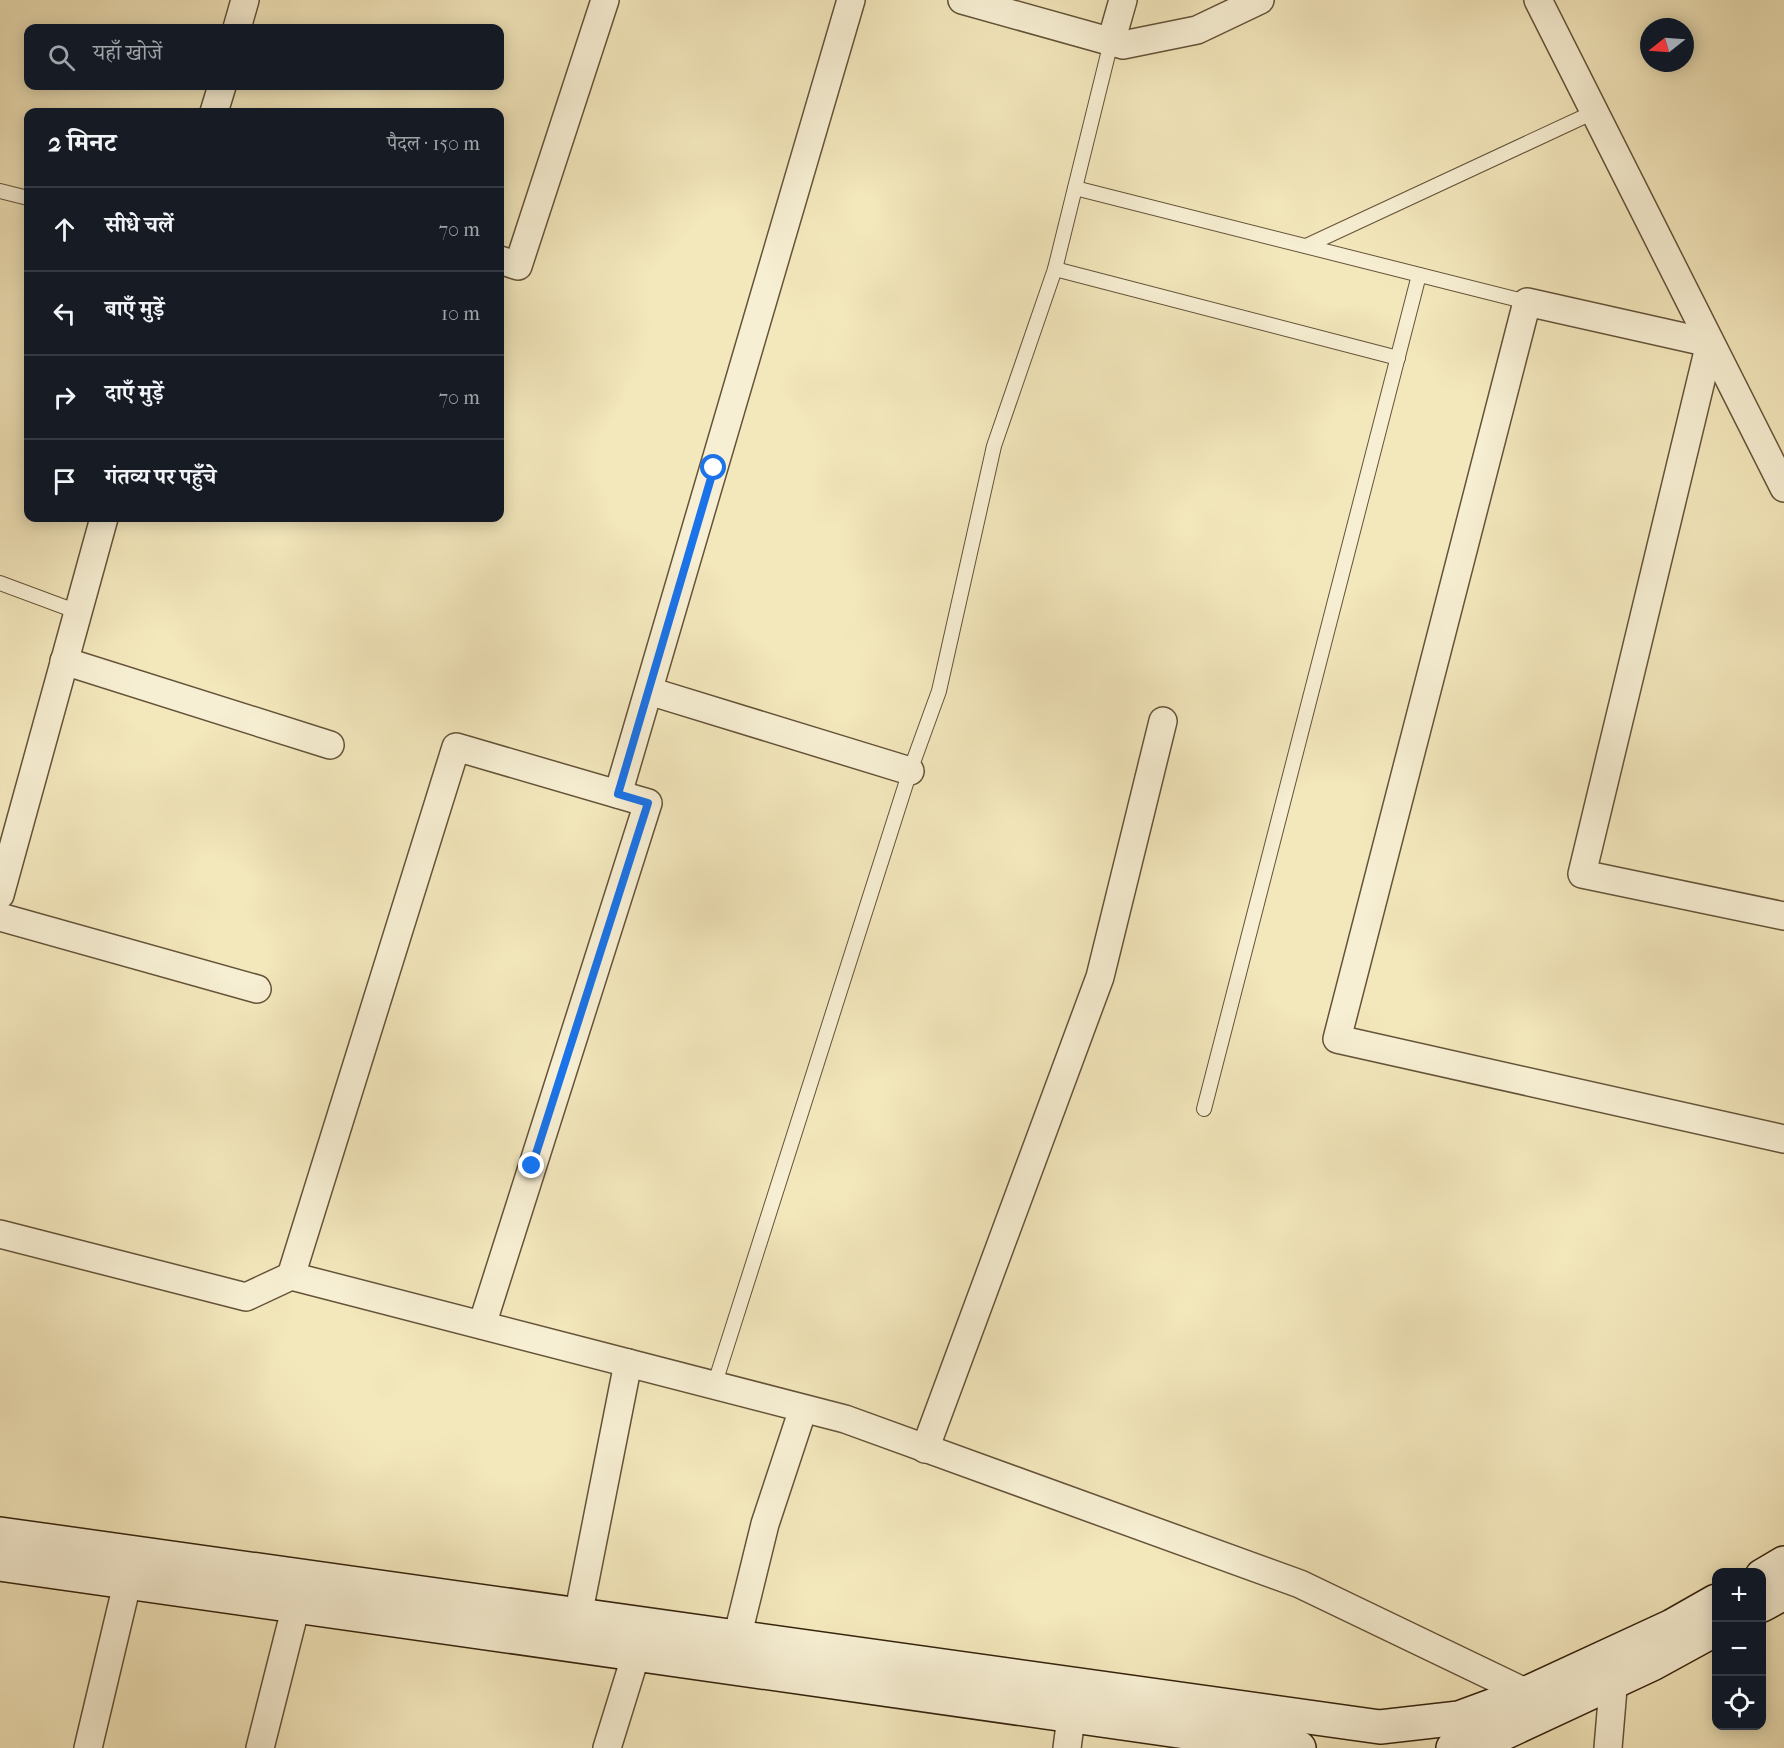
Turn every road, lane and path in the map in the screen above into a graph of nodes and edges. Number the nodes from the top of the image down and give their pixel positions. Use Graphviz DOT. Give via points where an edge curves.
graph roads {
  1 [pos="245,0"];
  2 [pos="605,0"];
  3 [pos="851,0"];
  4 [pos="962,0"];
  5 [pos="1123,0"];
  6 [pos="1260,0"];
  7 [pos="1538,0"];
  8 [pos="238,24"];
  9 [pos="1110,42"];
  10 [pos="221,90"];
  11 [pos="215,108"];
  12 [pos="1594,112"];
  13 [pos="1075,188"];
  14 [pos="0,191"];
  15 [pos="24,197"];
  16 [pos="1306,246"];
  17 [pos="504,261"];
  18 [pos="1055,270"];
  19 [pos="1419,275"];
  20 [pos="1527,302"];
  21 [pos="1710,343"];
  22 [pos="1398,358"];
  23 [pos="1784,488"];
  24 [pos="103,522"];
  25 [pos="0,583"];
  26 [pos="78,612"];
  27 [pos="64,661"];
  28 [pos="649,691"];
  29 [pos="1164,721"];
  30 [pos="330,746"];
  31 [pos="910,771"];
  32 [pos="618,794"];
  33 [pos="8,838"];
  34 [pos="0,896"];
  35 [pos="1784,916"];
  36 [pos="0,917"];
  37 [pos="256,989"];
  38 [pos="1204,1109"];
  39 [pos="1784,1139"];
  40 [pos="0,1234"];
  41 [pos="291,1276"];
  42 [pos="482,1325"];
  43 [pos="628,1363"];
  44 [pos="714,1386"];
  45 [pos="803,1409"];
  46 [pos="925,1449"];
  47 [pos="1,1548"];
  48 [pos="1784,1563"];
  49 [pos="131,1568"];
  50 [pos="1766,1573"];
  51 [pos="300,1591"];
  52 [pos="1784,1593"];
  53 [pos="1766,1602"];
  54 [pos="1712,1603"];
  55 [pos="578,1616"];
  56 [pos="1712,1631"];
  57 [pos="737,1638"];
  58 [pos="641,1639"];
  59 [pos="1615,1667"];
  60 [pos="1527,1694"];
  61 [pos="1074,1700"];
  62 [pos="1614,1746"];
  63 [pos="88,1748"];
  64 [pos="260,1748"];
  65 [pos="607,1748"];
  66 [pos="1067,1748"];
  67 [pos="1299,1748"];
  68 [pos="1453,1748"];
  1 -- 8 [label="street"];
  2 -- 17 [label="street" via="518,266"];
  3 -- 28 [label="street"];
  4 -- 9 [label="street"];
  5 -- 9 [label="street"];
  6 -- 9 [label="street" via="1197,30 1123,45"];
  7 -- 12 [label="street"];
  9 -- 13 [label="lane"];
  10 -- 11 [label="street"];
  12 -- 16 [label="lane"];
  12 -- 21 [label="street"];
  13 -- 16 [label="lane"];
  13 -- 18 [label="lane"];
  14 -- 15 [label="lane"];
  16 -- 19 [label="lane"];
  18 -- 22 [label="lane"];
  18 -- 31 [label="lane" via="994,446 939,691"];
  19 -- 20 [label="lane"];
  19 -- 22 [label="lane"];
  20 -- 21 [label="street"];
  20 -- 39 [label="street" via="1337,1039"];
  21 -- 23 [label="street"];
  21 -- 35 [label="street" via="1582,874"];
  22 -- 38 [label="lane"];
  24 -- 26 [label="street"];
  25 -- 26 [label="lane"];
  26 -- 27 [label="street"];
  27 -- 30 [label="street"];
  27 -- 33 [label="street"];
  28 -- 31 [label="street"];
  28 -- 32 [label="street"];
  29 -- 46 [label="street" via="1100,977"];
  31 -- 44 [label="lane"];
  32 -- 41 [label="street" via="456,747"];
  32 -- 42 [label="street" via="648,803"];
  33 -- 34 [label="street"];
  36 -- 37 [label="street"];
  40 -- 41 [label="street" via="246,1297"];
  41 -- 42 [label="street"];
  42 -- 43 [label="street"];
  43 -- 44 [label="street"];
  43 -- 55 [label="street"];
  44 -- 45 [label="street"];
  45 -- 46 [label="street" via="845,1419"];
  45 -- 57 [label="street" via="765,1524"];
  46 -- 60 [label="street" via="1300,1584"];
  47 -- 49 [label="street"];
  48 -- 50 [label="street"];
  49 -- 51 [label="street"];
  49 -- 63 [label="street"];
  51 -- 55 [label="street"];
  51 -- 58 [label="street"];
  51 -- 64 [label="street"];
  52 -- 53 [label="street"];
  54 -- 59 [label="street"];
  55 -- 58 [label="street"];
  56 -- 59 [label="street"];
  57 -- 58 [label="street"];
  57 -- 61 [label="street"];
  58 -- 61 [label="street"];
  58 -- 65 [label="street"];
  59 -- 60 [label="street"];
  59 -- 62 [label="street"];
  59 -- 68 [label="street" via="1491,1739"];
  60 -- 61 [label="street" via="1459,1718 1380,1726"];
  61 -- 66 [label="street"];
  61 -- 67 [label="street"];
}
